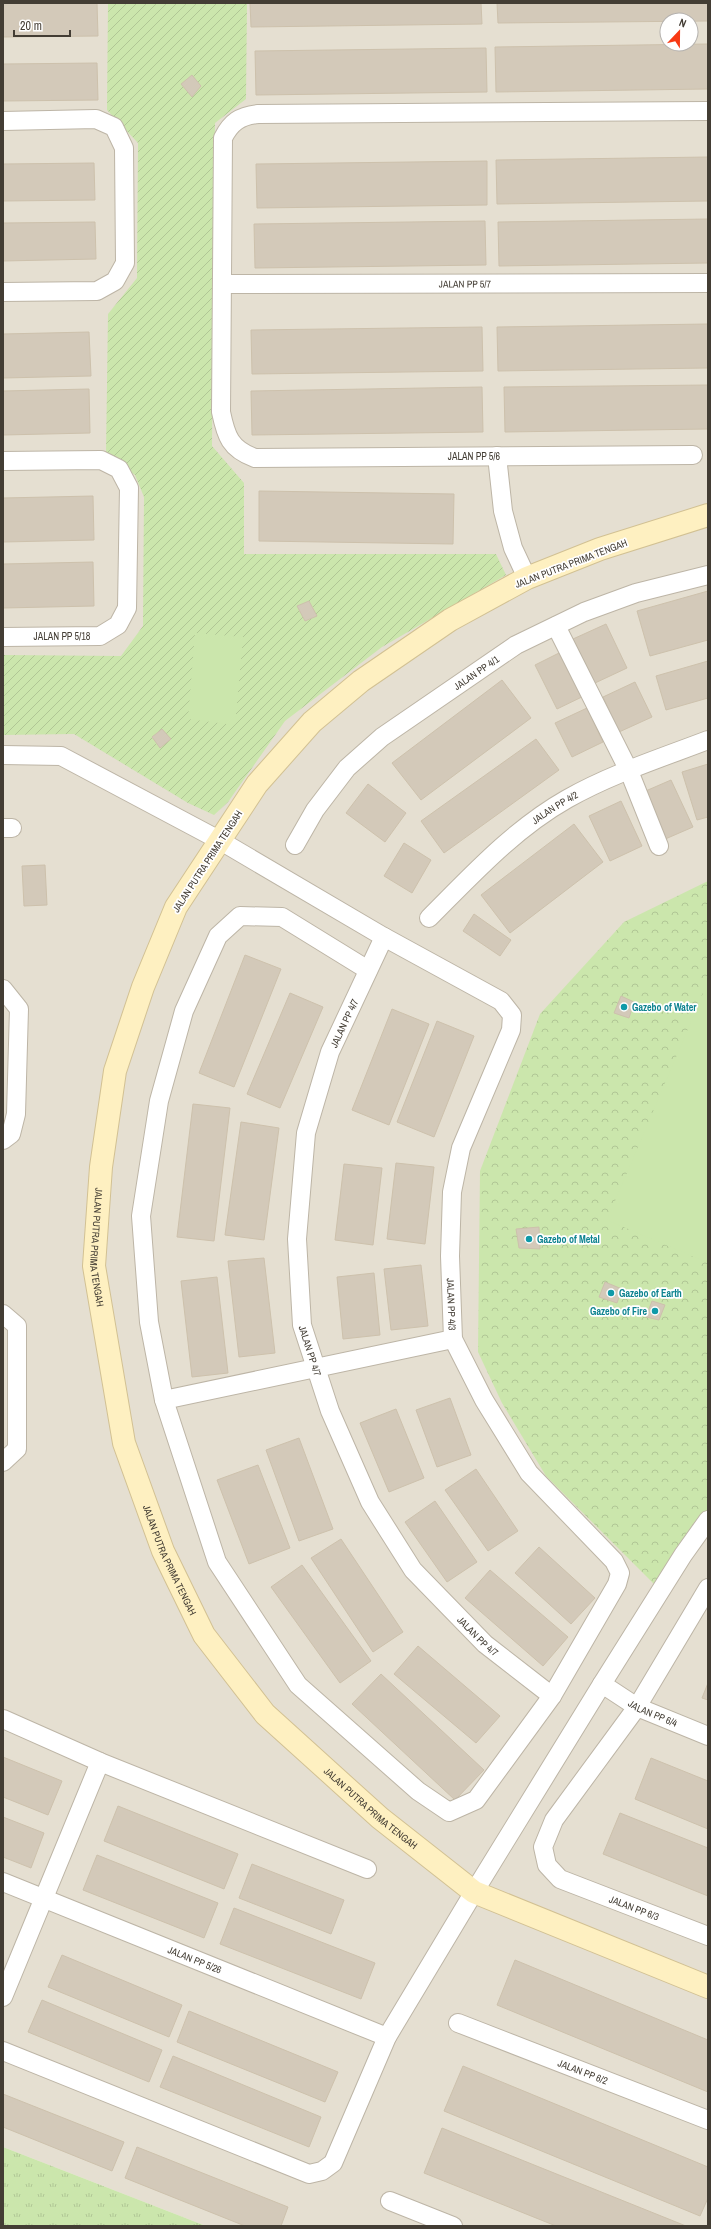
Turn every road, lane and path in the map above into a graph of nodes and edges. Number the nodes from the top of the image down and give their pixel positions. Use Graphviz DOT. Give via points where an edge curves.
graph roads {
  1 [pos="708,111"];
  2 [pos="3,121"];
  3 [pos="222,284"];
  4 [pos="708,284"];
  5 [pos="3,292"];
  6 [pos="692,455"];
  7 [pos="497,456"];
  8 [pos="3,461"];
  9 [pos="708,515"];
  10 [pos="708,575"];
  11 [pos="528,578"];
  12 [pos="556,626"];
  13 [pos="3,637"];
  14 [pos="708,740"];
  15 [pos="3,755"];
  16 [pos="629,771"];
  17 [pos="219,840"];
  18 [pos="295,845"];
  19 [pos="659,846"];
  20 [pos="429,918"];
  21 [pos="384,937"];
  22 [pos="368,970"];
  23 [pos="3,989"];
  24 [pos="3,1140"];
  25 [pos="5,1314"];
  26 [pos="453,1339"];
  27 [pos="316,1367"];
  28 [pos="164,1400"];
  29 [pos="3,1462"];
  30 [pos="708,1520"];
  31 [pos="708,1588"];
  32 [pos="602,1684"];
  33 [pos="552,1696"];
  34 [pos="636,1707"];
  35 [pos="3,1719"];
  36 [pos="708,1736"];
  37 [pos="100,1762"];
  38 [pos="367,1870"];
  39 [pos="3,1882"];
  40 [pos="474,1892"];
  41 [pos="44,1899"];
  42 [pos="708,1936"];
  43 [pos="708,1987"];
  44 [pos="3,1997"];
  45 [pos="458,2023"];
  46 [pos="387,2038"];
  47 [pos="3,2051"];
  48 [pos="708,2120"];
  49 [pos="390,2201"];
  50 [pos="452,2226"];
  1 -- 3 [label="street" via="246,115 229,126 223,138"];
  2 -- 5 [label="street" via="96,119 114,127 124,148 124,263 115,281 97,291"];
  3 -- 4 [label="street, JALAN PP 5/7"];
  3 -- 7 [label="street, JALAN PP 5/6" via="221,412 224,429 240,452 254,458"];
  6 -- 7 [label="street, JALAN PP 5/6"];
  7 -- 11 [label="street" via="503,510 513,548"];
  8 -- 13 [label="street, JALAN PP 5/18" via="101,460 119,469 129,488 127,608 118,625 100,636"];
  9 -- 11 [label="street, JALAN PUTRA PRIMA TENGAH" via="600,549"];
  10 -- 12 [label="street, JALAN PP 4/1" via="636,593 584,612"];
  11 -- 17 [label="street, JALAN PUTRA PRIMA TENGAH" via="450,620 362,682 312,722 257,784"];
  12 -- 16 [label="street"];
  12 -- 18 [label="street, JALAN PP 4/1" via="516,645 382,737 347,768 315,810"];
  14 -- 16 [label="street, JALAN PP 4/2"];
  15 -- 17 [label="street" via="60,756"];
  16 -- 19 [label="street"];
  16 -- 20 [label="street, JALAN PP 4/2" via="567,799 510,838"];
  17 -- 21 [label="street"];
  17 -- 40 [label="street, JALAN PUTRA PRIMA TENGAH" via="176,907 143,987 115,1071 101,1167 94,1266 124,1443 163,1551 204,1635 260,1708 380,1818"];
  21 -- 22 [label="street, JALAN PP 4/7"];
  21 -- 26 [label="street, JALAN PP 4/3" via="501,1001 512,1015 511,1030 461,1148 452,1192 450,1256"];
  22 -- 27 [label="street, JALAN PP 4/7" via="330,1052 306,1133 297,1239 302,1325"];
  22 -- 28 [label="street" via="282,917 240,916 218,936 184,1011 159,1101 141,1216 149,1322"];
  23 -- 24 [label="street" via="19,1009 16,1114 11,1134"];
  25 -- 29 [label="street" via="17,1326 18,1449"];
  26 -- 27 [label="street"];
  26 -- 33 [label="street, JALAN PP 4/3" via="484,1400 528,1473 614,1561 620,1573 617,1584"];
  27 -- 28 [label="street"];
  27 -- 33 [label="street, JALAN PP 4/7" via="330,1411 370,1502 413,1570 485,1644"];
  28 -- 33 [label="street" via="217,1562 298,1685 418,1791 449,1812 476,1800"];
  30 -- 32 [label="street"];
  31 -- 34 [label="street"];
  32 -- 34 [label="street, JALAN PP 6/4"];
  32 -- 40 [label="street"];
  34 -- 36 [label="street, JALAN PP 6/4"];
  34 -- 42 [label="street, JALAN PP 6/3" via="554,1820 542,1847 547,1865 560,1879"];
  35 -- 37 [label="street"];
  37 -- 38 [label="street"];
  37 -- 41 [label="street"];
  39 -- 41 [label="street, JALAN PP 5/26"];
  40 -- 43 [label="street, JALAN PUTRA PRIMA TENGAH"];
  40 -- 46 [label="street"];
  41 -- 44 [label="street"];
  41 -- 46 [label="street, JALAN PP 5/26"];
  45 -- 48 [label="street, JALAN PP 6/2"];
  46 -- 47 [label="street" via="333,2163 322,2171 310,2174"];
  49 -- 50 [label="street"];
}
